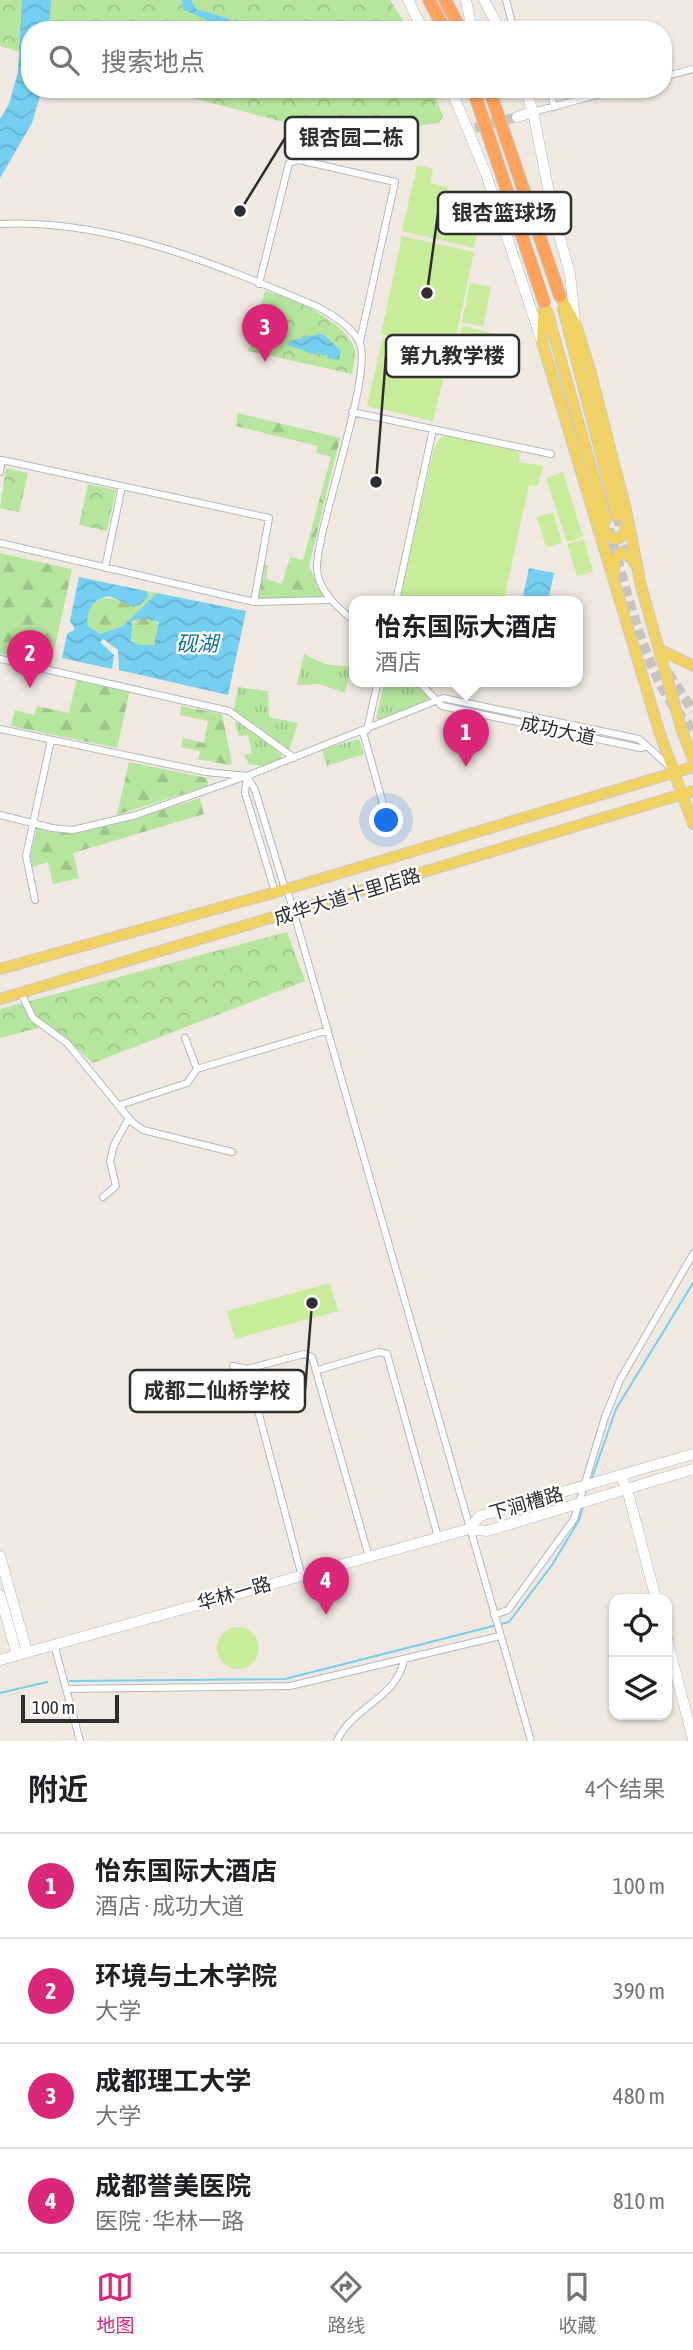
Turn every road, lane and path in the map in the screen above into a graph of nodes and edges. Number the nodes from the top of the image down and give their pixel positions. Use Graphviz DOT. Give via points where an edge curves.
graph roads {
  1 [pos="408,0"];
  2 [pos="427,0"];
  3 [pos="445,0"];
  4 [pos="466,0"];
  5 [pos="484,0"];
  6 [pos="506,0"];
  7 [pos="418,21"];
  8 [pos="440,21"];
  9 [pos="456,21"];
  10 [pos="470,21"];
  11 [pos="495,21"];
  12 [pos="512,21"];
  13 [pos="693,69"];
  14 [pos="672,75"];
  15 [pos="456,98"];
  16 [pos="476,98"];
  17 [pos="492,98"];
  18 [pos="528,98"];
  19 [pos="552,98"];
  20 [pos="586,98"];
  21 [pos="554,107"];
  22 [pos="533,112"];
  23 [pos="517,117"];
  24 [pos="0,224"];
  25 [pos="259,284"];
  26 [pos="560,296"];
  27 [pos="544,302"];
  28 [pos="576,325"];
  29 [pos="360,341"];
  30 [pos="542,342"];
  31 [pos="352,412"];
  32 [pos="433,429"];
  33 [pos="551,454"];
  34 [pos="0,472"];
  35 [pos="122,486"];
  36 [pos="623,497"];
  37 [pos="592,505"];
  38 [pos="0,543"];
  39 [pos="105,568"];
  40 [pos="641,586"];
  41 [pos="616,588"];
  42 [pos="397,596"];
  43 [pos="329,600"];
  44 [pos="254,602"];
  45 [pos="349,617"];
  46 [pos="662,650"];
  47 [pos="0,659"];
  48 [pos="693,666"];
  49 [pos="376,687"];
  50 [pos="424,687"];
  51 [pos="438,701"];
  52 [pos="0,729"];
  53 [pos="365,731"];
  54 [pos="51,740"];
  55 [pos="293,758"];
  56 [pos="693,759"];
  57 [pos="693,768"];
  58 [pos="676,771"];
  59 [pos="247,776"];
  60 [pos="615,790"];
  61 [pos="688,792"];
  62 [pos="384,811"];
  63 [pos="624,811"];
  64 [pos="0,815"];
  65 [pos="33,824"];
  66 [pos="693,824"];
  67 [pos="282,890"];
  68 [pos="35,900"];
  69 [pos="294,912"];
  70 [pos="0,969"];
  71 [pos="21,993"];
  72 [pos="0,999"];
  73 [pos="328,1030"];
  74 [pos="185,1038"];
  75 [pos="197,1069"];
  76 [pos="120,1105"];
  77 [pos="129,1118"];
  78 [pos="233,1152"];
  79 [pos="103,1197"];
  80 [pos="693,1254"];
  81 [pos="233,1366"];
  82 [pos="247,1369"];
  83 [pos="318,1370"];
  84 [pos="693,1454"];
  85 [pos="693,1469"];
  86 [pos="620,1475"];
  87 [pos="588,1484"];
  88 [pos="627,1489"];
  89 [pos="583,1502"];
  90 [pos="469,1529"];
  91 [pos="439,1537"];
  92 [pos="0,1556"];
  93 [pos="369,1557"];
  94 [pos="301,1573"];
  95 [pos="655,1594"];
  96 [pos="0,1595"];
  97 [pos="494,1616"];
  98 [pos="499,1634"];
  99 [pos="54,1644"];
  100 [pos="22,1654"];
  101 [pos="672,1657"];
  102 [pos="0,1660"];
  103 [pos="404,1660"];
  104 [pos="66,1689"];
  105 [pos="693,1739"];
  106 [pos="80,1741"];
  107 [pos="337,1741"];
  108 [pos="531,1741"];
  1 -- 7 [label="street"];
  2 -- 8 [label="highway"];
  3 -- 9 [label="highway"];
  4 -- 10 [label="street"];
  5 -- 11 [label="street"];
  6 -- 12 [label="street"];
  13 -- 14 [label="street"];
  15 -- 30 [label="street" via="472,129"];
  16 -- 27 [label="highway"];
  17 -- 26 [label="highway"];
  18 -- 22 [label="street"];
  19 -- 21 [label="street"];
  20 -- 21 [label="street"];
  21 -- 22 [label="street"];
  22 -- 23 [label="street"];
  22 -- 28 [label="street" via="570,274"];
  24 -- 25 [label="street" via="59,225 108,234"];
  25 -- 29 [label="street" via="331,314"];
  25 -- 29 [label="street" via="289,163 299,160 395,182"];
  26 -- 27 [label="main road" via="612,518"];
  26 -- 28 [label="main road"];
  27 -- 30 [label="main road"];
  28 -- 36 [label="main road"];
  29 -- 31 [label="street" via="362,362"];
  30 -- 37 [label="main road"];
  31 -- 32 [label="street"];
  31 -- 43 [label="street" via="316,567"];
  32 -- 33 [label="street"];
  32 -- 42 [label="street"];
  34 -- 35 [label="street" via="2,460"];
  35 -- 39 [label="street"];
  35 -- 44 [label="street" via="269,518"];
  36 -- 37 [label="main road" via="626,529 617,539 604,531"];
  36 -- 40 [label="main road"];
  37 -- 41 [label="main road"];
  38 -- 39 [label="street"];
  39 -- 44 [label="street"];
  40 -- 41 [label="main road" via="633,559 624,553 613,565"];
  40 -- 46 [label="main road"];
  41 -- 58 [label="main road" via="660,734"];
  43 -- 44 [label="street"];
  43 -- 45 [label="street"];
  46 -- 48 [label="main road"];
  46 -- 56 [label="main road"];
  47 -- 55 [label="street" via="229,711"];
  49 -- 53 [label="street"];
  50 -- 51 [label="street"];
  51 -- 53 [label="street"];
  51 -- 58 [label="street, 成功大道" via="442,706 645,747"];
  52 -- 54 [label="street"];
  53 -- 55 [label="street"];
  53 -- 62 [label="street"];
  54 -- 59 [label="street"];
  54 -- 65 [label="street"];
  55 -- 59 [label="street"];
  57 -- 58 [label="main road, 成华大道十里店路"];
  58 -- 60 [label="main road, 成华大道十里店路"];
  58 -- 61 [label="main road"];
  59 -- 65 [label="street" via="136,815 73,830"];
  59 -- 67 [label="street" via="255,790"];
  60 -- 63 [label="main road" via="629,800"];
  60 -- 67 [label="main road, 成华大道十里店路"];
  61 -- 63 [label="main road, 成华大道十里店路"];
  61 -- 66 [label="main road"];
  63 -- 69 [label="main road, 成华大道十里店路"];
  64 -- 65 [label="street"];
  65 -- 68 [label="street" via="26,856"];
  67 -- 69 [label="street"];
  67 -- 70 [label="main road, 成华大道十里店路"];
  69 -- 71 [label="main road, 成华大道十里店路"];
  69 -- 73 [label="street"];
  71 -- 72 [label="main road, 成华大道十里店路"];
  71 -- 76 [label="street" via="33,1018 67,1043"];
  73 -- 75 [label="street"];
  73 -- 90 [label="street"];
  74 -- 75 [label="street"];
  75 -- 76 [label="street" via="187,1083"];
  76 -- 77 [label="street"];
  77 -- 78 [label="street" via="143,1130"];
  77 -- 79 [label="street" via="110,1161 116,1186"];
  80 -- 87 [label="street" via="620,1380"];
  81 -- 82 [label="street"];
  82 -- 83 [label="street" via="304,1354 312,1357"];
  82 -- 94 [label="street"];
  83 -- 91 [label="street" via="379,1352 387,1354"];
  83 -- 93 [label="street"];
  84 -- 86 [label="street, 下涧槽路"];
  85 -- 88 [label="street, 下涧槽路"];
  86 -- 87 [label="street, 下涧槽路"];
  86 -- 88 [label="street"];
  87 -- 89 [label="street"];
  87 -- 90 [label="street, 下涧槽路" via="480,1516"];
  88 -- 89 [label="street, 下涧槽路"];
  88 -- 95 [label="street"];
  89 -- 90 [label="street, 下涧槽路" via="487,1531"];
  89 -- 97 [label="street" via="508,1610"];
  90 -- 91 [label="street, 华林一路"];
  90 -- 97 [label="street"];
  91 -- 93 [label="street, 华林一路"];
  92 -- 100 [label="street"];
  93 -- 94 [label="street, 华林一路"];
  94 -- 99 [label="street, 华林一路"];
  96 -- 100 [label="street"];
  97 -- 98 [label="street"];
  98 -- 103 [label="street"];
  98 -- 108 [label="street"];
  99 -- 100 [label="street, 华林一路"];
  99 -- 104 [label="street"];
  100 -- 102 [label="street, 华林一路"];
  101 -- 105 [label="street"];
  103 -- 104 [label="street" via="290,1685"];
  103 -- 107 [label="street" via="396,1682 342,1729"];
  104 -- 106 [label="street"];
}
